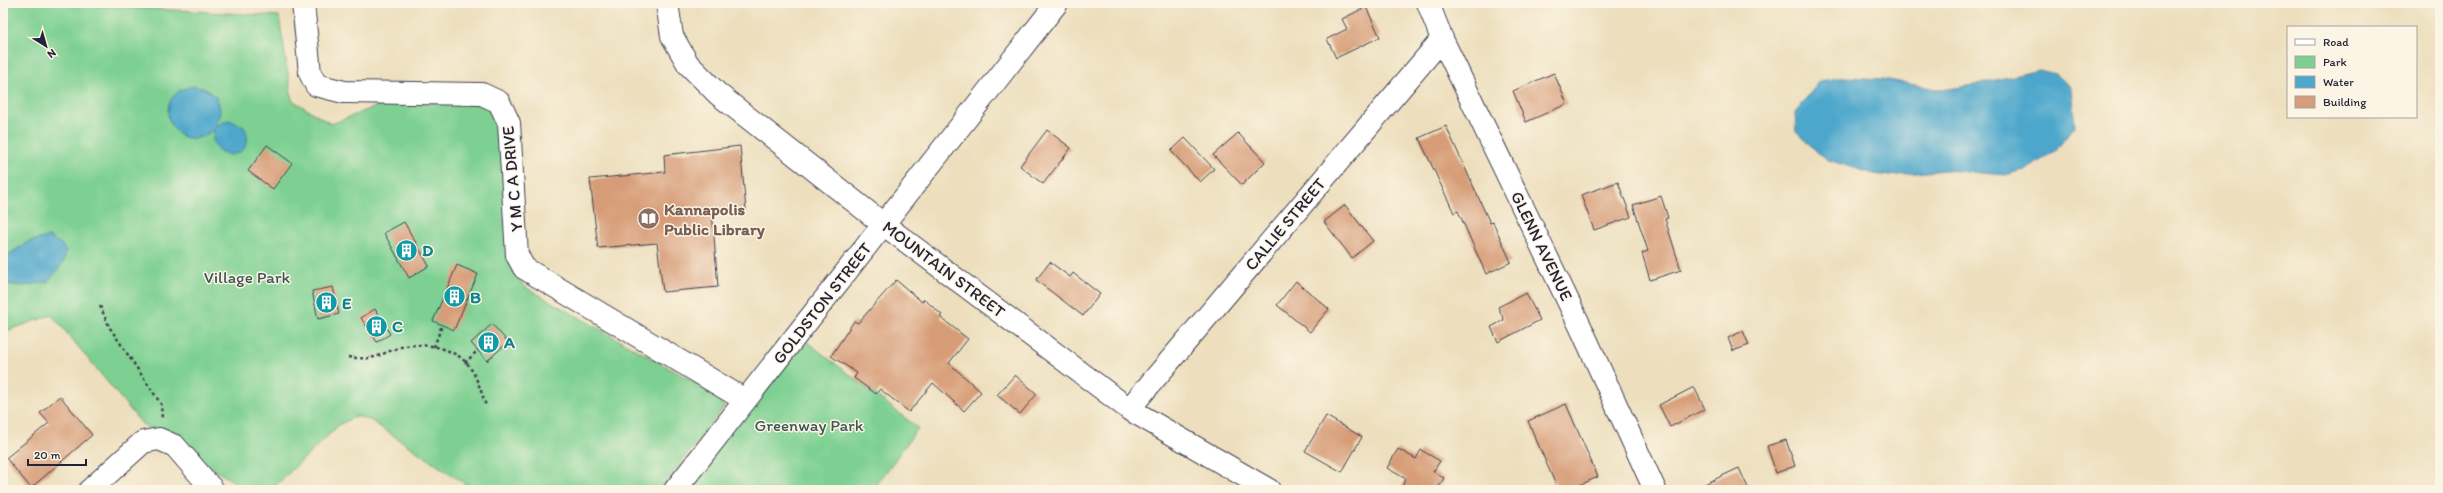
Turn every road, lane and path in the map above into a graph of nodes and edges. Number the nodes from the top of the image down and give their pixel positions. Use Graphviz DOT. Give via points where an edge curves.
graph roads {
  1 [pos="303,3"];
  2 [pos="667,3"];
  3 [pos="1058,3"];
  4 [pos="1428,3"];
  5 [pos="1442,39"];
  6 [pos="883,224"];
  7 [pos="100,306"];
  8 [pos="442,325"];
  9 [pos="434,347"];
  10 [pos="478,350"];
  11 [pos="348,357"];
  12 [pos="465,363"];
  13 [pos="745,400"];
  14 [pos="486,406"];
  15 [pos="1129,409"];
  16 [pos="159,439"];
  17 [pos="90,490"];
  18 [pos="213,490"];
  19 [pos="675,490"];
  20 [pos="1269,490"];
  21 [pos="1655,490"];
  1 -- 13 [label="street, Y M C A DRIVE" via="310,73 316,85 344,92 482,94 499,102 510,123 517,255 524,268"];
  2 -- 6 [label="street, MOUNTAIN STREET" via="672,36 688,64 718,94"];
  3 -- 6 [label="street, GOLDSTON STREET"];
  4 -- 5 [label="street, GLENN AVENUE"];
  5 -- 15 [label="street, CALLIE STREET"];
  5 -- 21 [label="street, GLENN AVENUE" via="1582,328"];
  6 -- 13 [label="street, GOLDSTON STREET"];
  6 -- 15 [label="street, MOUNTAIN STREET"];
  7 -- 16 [label="path" via="110,328 161,404 162,423"];
  8 -- 9 [label="path"];
  9 -- 11 [label="path" via="422,344 401,347 375,358"];
  9 -- 12 [label="path" via="456,355"];
  10 -- 12 [label="path"];
  12 -- 14 [label="path" via="470,367"];
  13 -- 19 [label="street, GOLDSTON STREET"];
  15 -- 20 [label="street, MOUNTAIN STREET"];
  16 -- 17 [label="street" via="144,442"];
  16 -- 18 [label="street" via="175,446"];
}
